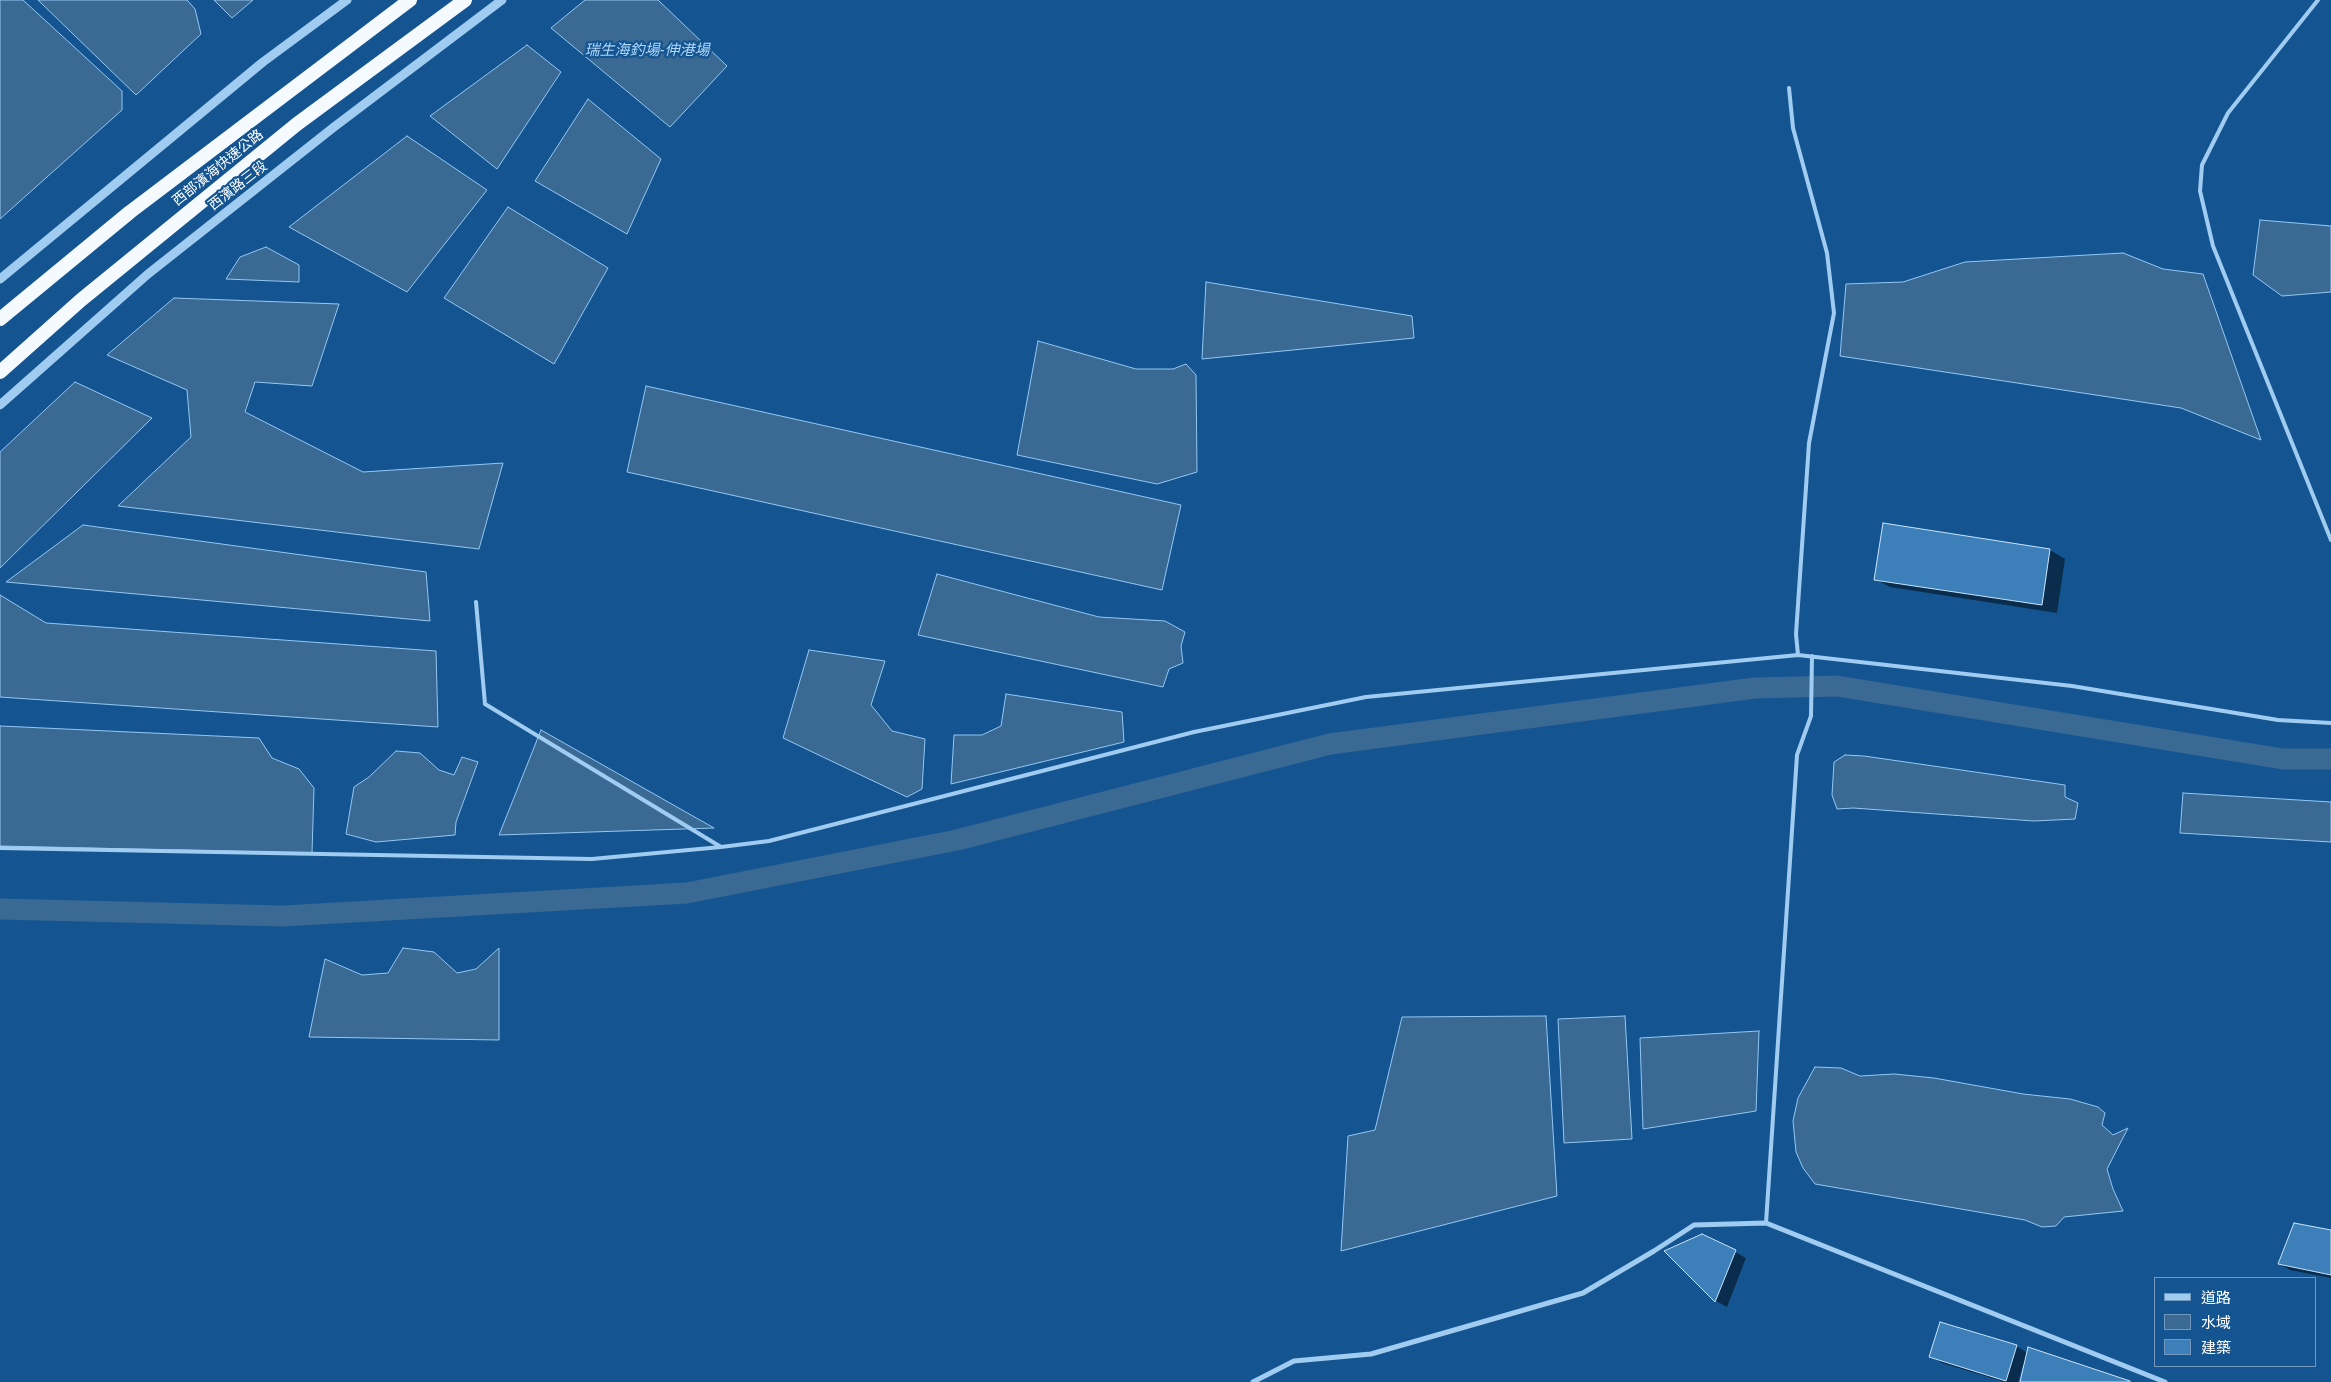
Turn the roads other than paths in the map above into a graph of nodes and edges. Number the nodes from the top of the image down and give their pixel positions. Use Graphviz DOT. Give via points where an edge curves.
graph roads {
  1 [pos="347,0"];
  2 [pos="410,0"];
  3 [pos="465,0"];
  4 [pos="502,0"];
  5 [pos="2318,0"];
  6 [pos="1789,88"];
  7 [pos="0,279"];
  8 [pos="0,319"];
  9 [pos="0,372"];
  10 [pos="0,405"];
  11 [pos="2331,540"];
  12 [pos="476,602"];
  13 [pos="1798,655"];
  14 [pos="1812,656"];
  15 [pos="2331,723"];
  16 [pos="721,847"];
  17 [pos="0,848"];
  18 [pos="1766,1223"];
  19 [pos="1253,1382"];
  20 [pos="2165,1382"];
  1 -- 7 [label="street" via="263,62"];
  2 -- 8 [label="highway, 西部濱海快速公路" via="130,212"];
  3 -- 9 [label="highway, 西部濱海快速公路" via="297,124 81,300"];
  4 -- 10 [label="street, 西濱路三段" via="148,274"];
  5 -- 11 [label="lane" via="2228,113 2202,164 2200,191 2213,246"];
  6 -- 13 [label="lane" via="1793,128 1827,253 1834,313 1808,443 1796,634"];
  12 -- 16 [label="lane" via="485,704"];
  13 -- 14 [label="lane"];
  13 -- 16 [label="lane" via="1366,697 1194,732 778,839"];
  14 -- 15 [label="lane" via="2072,686 2278,720"];
  14 -- 18 [label="lane" via="1811,716 1797,755"];
  16 -- 17 [label="lane" via="592,859"];
  18 -- 19 [label="street" via="1694,1225 1583,1293 1371,1354 1294,1361"];
  18 -- 20 [label="street"];
}
